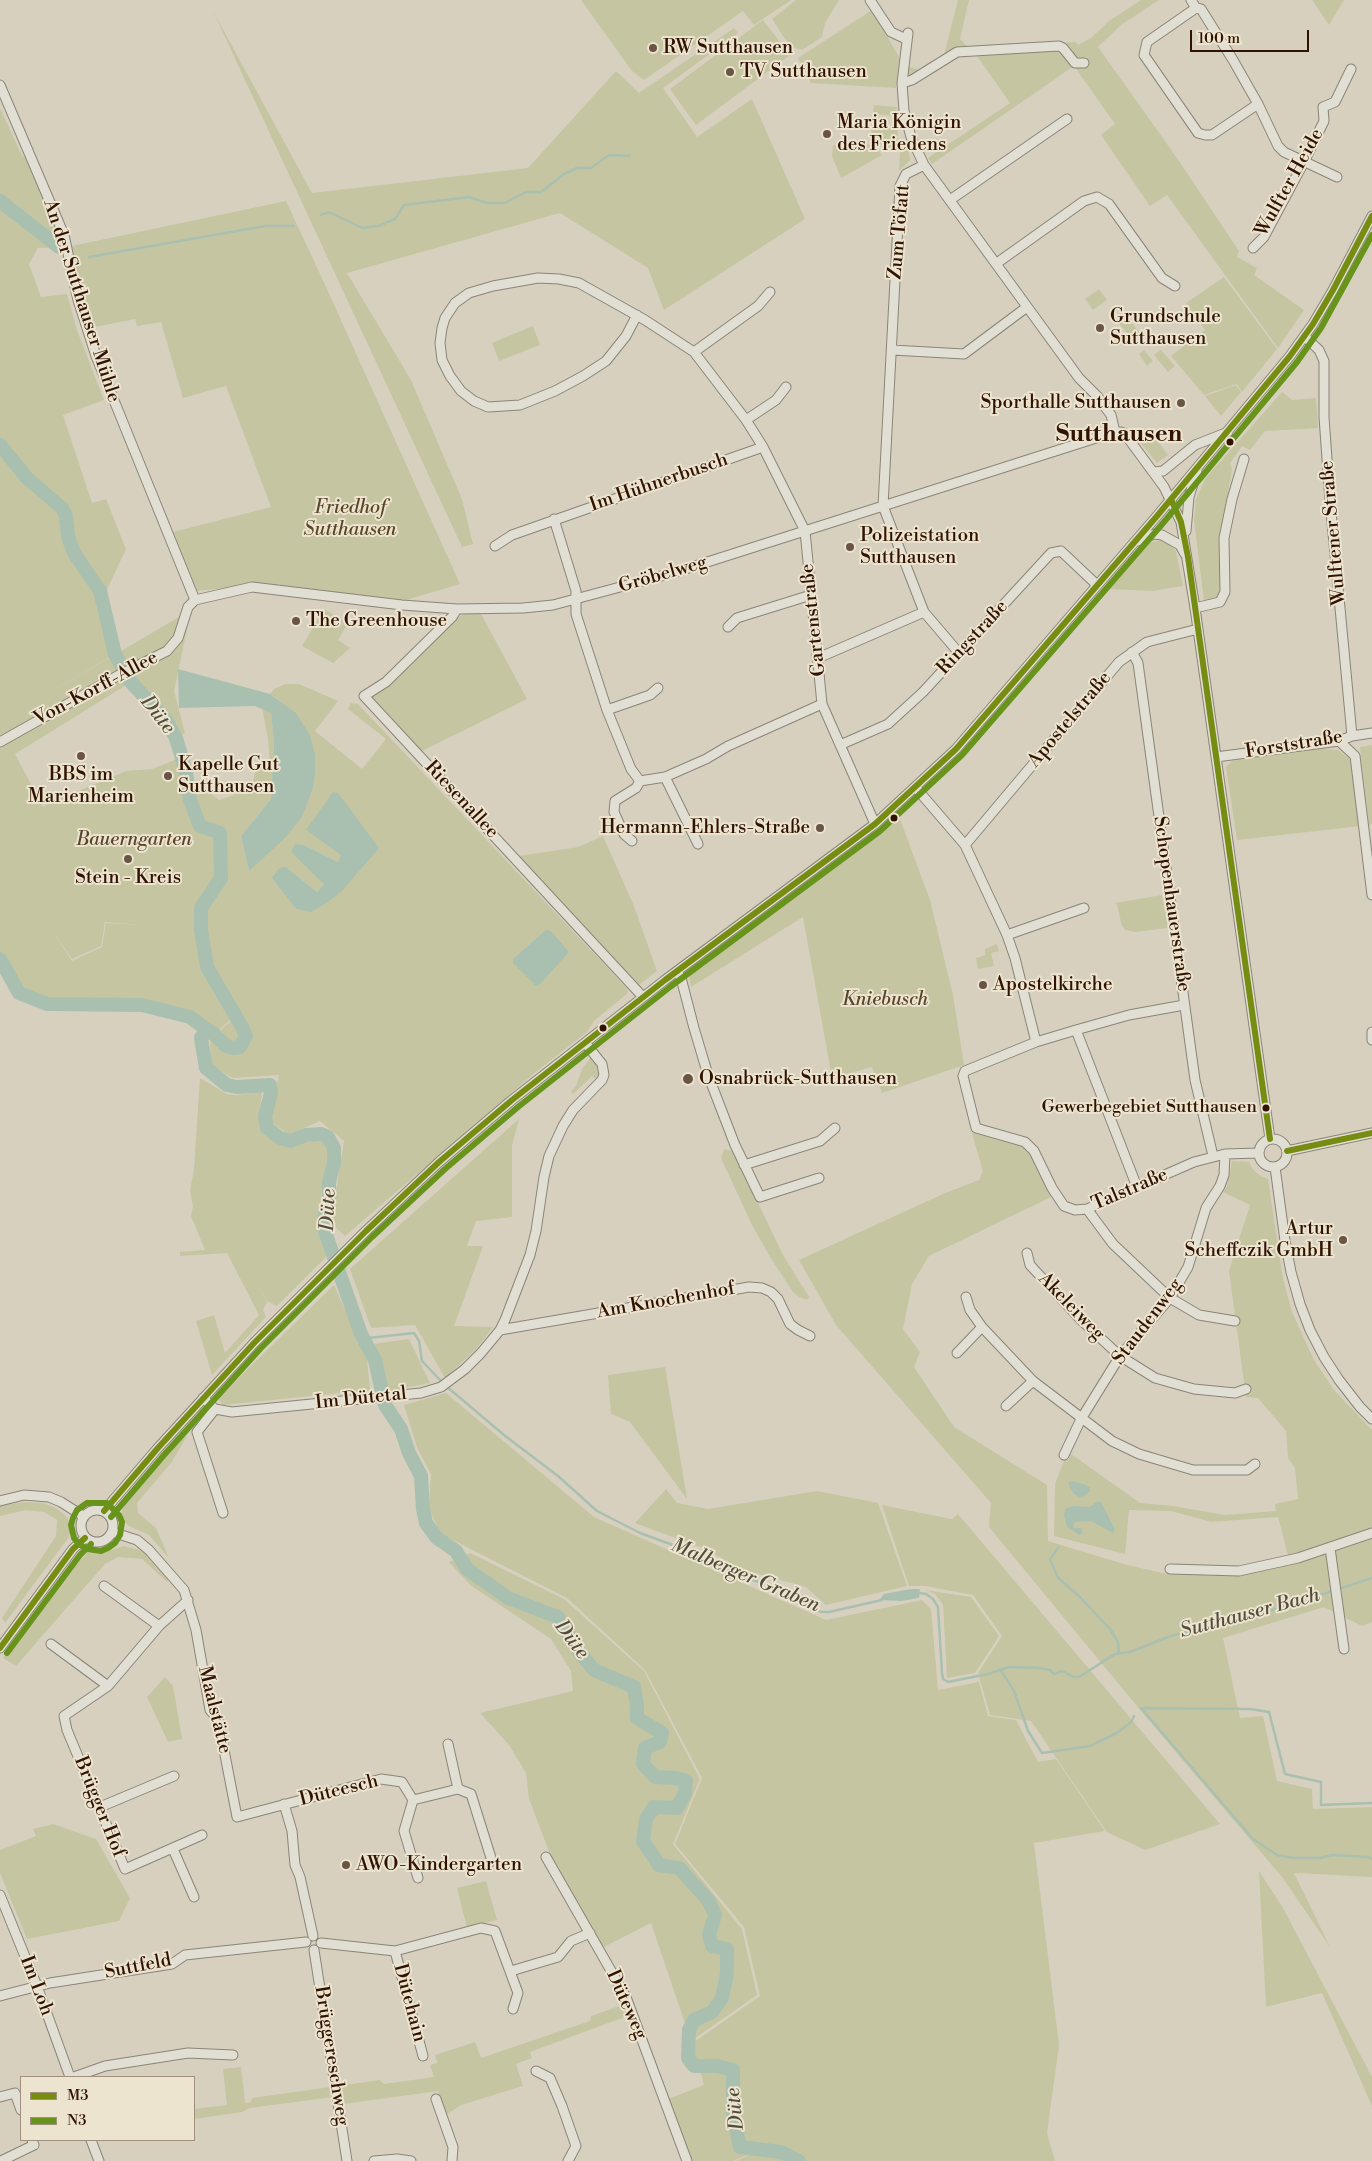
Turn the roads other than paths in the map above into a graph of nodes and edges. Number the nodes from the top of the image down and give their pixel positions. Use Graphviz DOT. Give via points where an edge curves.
graph roads {
  1 [pos="870,0"];
  2 [pos="1191,0"];
  3 [pos="1196,8"];
  4 [pos="1084,63"];
  5 [pos="1352,69"];
  6 [pos="902,83"];
  7 [pos="0,85"];
  8 [pos="1258,104"];
  9 [pos="1067,119"];
  10 [pos="1304,162"];
  11 [pos="924,165"];
  12 [pos="1337,177"];
  13 [pos="950,200"];
  14 [pos="1372,216"];
  15 [pos="1253,248"];
  16 [pos="997,263"];
  17 [pos="1175,286"];
  18 [pos="770,292"];
  19 [pos="1027,307"];
  20 [pos="637,316"];
  21 [pos="1305,337"];
  22 [pos="892,350"];
  23 [pos="694,352"];
  24 [pos="786,387"];
  25 [pos="746,420"];
  26 [pos="1115,432"];
  27 [pos="1228,432"];
  28 [pos="763,447"];
  29 [pos="1244,459"];
  30 [pos="1198,467"];
  31 [pos="1154,472"];
  32 [pos="1171,499"];
  33 [pos="883,506"];
  34 [pos="554,519"];
  35 [pos="804,531"];
  36 [pos="1133,544"];
  37 [pos="495,546"];
  38 [pos="1186,547"];
  39 [pos="1188,557"];
  40 [pos="1096,585"];
  41 [pos="811,595"];
  42 [pos="195,600"];
  43 [pos="576,600"];
  44 [pos="1195,608"];
  45 [pos="457,609"];
  46 [pos="924,612"];
  47 [pos="728,627"];
  48 [pos="1198,629"];
  49 [pos="1132,652"];
  50 [pos="959,653"];
  51 [pos="818,658"];
  52 [pos="658,688"];
  53 [pos="822,704"];
  54 [pos="607,710"];
  55 [pos="1372,733"];
  56 [pos="1352,736"];
  57 [pos="1339,741"];
  58 [pos="0,742"];
  59 [pos="840,745"];
  60 [pos="1216,757"];
  61 [pos="665,777"];
  62 [pos="640,781"];
  63 [pos="916,788"];
  64 [pos="875,824"];
  65 [pos="632,841"];
  66 [pos="698,844"];
  67 [pos="965,845"];
  68 [pos="1372,895"];
  69 [pos="1084,908"];
  70 [pos="1006,935"];
  71 [pos="676,972"];
  72 [pos="643,997"];
  73 [pos="1184,1005"];
  74 [pos="1076,1030"];
  75 [pos="1372,1032"];
  76 [pos="1372,1040"];
  77 [pos="1036,1042"];
  78 [pos="586,1044"];
  79 [pos="834,1128"];
  80 [pos="1372,1133"];
  81 [pos="1270,1140"];
  82 [pos="1287,1150"];
  83 [pos="1258,1153"];
  84 [pos="1225,1154"];
  85 [pos="1213,1156"];
  86 [pos="744,1165"];
  87 [pos="1275,1167"];
  88 [pos="819,1178"];
  89 [pos="1137,1187"];
  90 [pos="1087,1209"];
  91 [pos="1027,1253"];
  92 [pos="966,1297"];
  93 [pos="1170,1298"];
  94 [pos="1235,1321"];
  95 [pos="982,1327"];
  96 [pos="500,1330"];
  97 [pos="810,1336"];
  98 [pos="957,1353"];
  99 [pos="1120,1356"];
  100 [pos="1034,1380"];
  101 [pos="1246,1389"];
  102 [pos="203,1398"];
  103 [pos="1006,1406"];
  104 [pos="216,1409"];
  105 [pos="1081,1419"];
  106 [pos="1372,1419"];
  107 [pos="1064,1455"];
  108 [pos="1255,1464"];
  109 [pos="0,1502"];
  110 [pos="104,1511"];
  111 [pos="223,1513"];
  112 [pos="83,1516"];
  113 [pos="112,1532"];
  114 [pos="1372,1533"];
  115 [pos="85,1538"];
  116 [pos="1330,1548"];
  117 [pos="1170,1569"];
  118 [pos="104,1586"];
  119 [pos="188,1600"];
  120 [pos="160,1626"];
  121 [pos="51,1644"];
  122 [pos="0,1648"];
  123 [pos="1344,1649"];
  124 [pos="108,1686"];
  125 [pos="448,1744"];
  126 [pos="174,1776"];
  127 [pos="458,1789"];
  128 [pos="413,1800"];
  129 [pos="284,1804"];
  130 [pos="100,1808"];
  131 [pos="202,1835"];
  132 [pos="173,1849"];
  133 [pos="546,1857"];
  134 [pos="492,1862"];
  135 [pos="418,1878"];
  136 [pos="0,1895"];
  137 [pos="194,1897"];
  138 [pos="590,1933"];
  139 [pos="309,1939"];
  140 [pos="321,1943"];
  141 [pos="314,1950"];
  142 [pos="395,1951"];
  143 [pos="511,1971"];
  144 [pos="37,1986"];
  145 [pos="0,1996"];
  146 [pos="513,2009"];
  147 [pos="233,2055"];
  148 [pos="423,2056"];
  149 [pos="536,2071"];
  150 [pos="70,2076"];
  151 [pos="77,2076"];
  152 [pos="0,2097"];
  153 [pos="436,2099"];
  154 [pos="20,2107"];
  155 [pos="32,2141"];
  156 [pos="91,2141"];
  157 [pos="1,2161"];
  158 [pos="99,2161"];
  159 [pos="347,2161"];
  160 [pos="374,2161"];
  161 [pos="411,2161"];
  162 [pos="452,2161"];
  163 [pos="568,2161"];
  164 [pos="687,2161"];
  1 -- 6 [label="street, Zum Töfatt" via="891,32 907,36"];
  2 -- 3 [label="street"];
  3 -- 8 [label="street" via="1201,9"];
  3 -- 8 [label="street" via="1147,42 1144,55 1198,133 1212,135"];
  4 -- 6 [label="street" via="1075,63 1059,46 957,52"];
  5 -- 10 [label="street, Wulfter Heide" via="1335,102 1323,107 1324,121"];
  6 -- 11 [label="street, Zum Töfatt" via="908,128"];
  7 -- 42 [label="street, An der Sutthauser Mühle" via="64,234 78,300 96,356"];
  8 -- 10 [label="street" via="1278,146"];
  9 -- 13 [label="street"];
  10 -- 12 [label="street"];
  10 -- 15 [label="street, Wulfter Heide" via="1264,237"];
  11 -- 13 [label="street"];
  11 -- 22 [label="street, Zum Töfatt" via="906,174 900,186"];
  13 -- 16 [label="street"];
  14 -- 21 [label="street"];
  16 -- 17 [label="street" via="1084,201 1097,197 1109,204 1162,278"];
  16 -- 19 [label="street"];
  18 -- 23 [label="street" via="758,306"];
  19 -- 22 [label="street" via="964,354"];
  19 -- 26 [label="street" via="1079,378 1111,415"];
  20 -- 20 [label="street, Gartenstraße" via="579,283 545,278 515,280 470,293 455,303 442,328 442,360 461,391 474,401 488,407 520,405 555,391 606,361"];
  20 -- 23 [label="street, Gartenstraße"];
  21 -- 27 [label="street"];
  21 -- 56 [label="street, Wulftener Straße" via="1319,350 1324,361 1330,501"];
  22 -- 33 [label="street, Zum Töfatt"];
  23 -- 25 [label="street, Gartenstraße"];
  24 -- 25 [label="street" via="776,400"];
  25 -- 28 [label="street, Gartenstraße"];
  26 -- 31 [label="street" via="1125,434"];
  26 -- 33 [label="street, Gröbelweg"];
  27 -- 30 [label="street"];
  27 -- 31 [label="street" via="1196,445 1163,471"];
  28 -- 34 [label="street, Im Hühnerbusch"];
  28 -- 35 [label="street, Gartenstraße"];
  29 -- 44 [label="street" via="1224,538 1225,592 1220,602"];
  30 -- 32 [label="street"];
  30 -- 38 [label="street" via="1189,497"];
  31 -- 32 [label="street"];
  32 -- 36 [label="street"];
  32 -- 38 [label="street" via="1181,522"];
  33 -- 35 [label="street, Gröbelweg"];
  33 -- 46 [label="street"];
  34 -- 37 [label="street, Im Hühnerbusch" via="512,534"];
  34 -- 43 [label="street"];
  35 -- 41 [label="street, Gartenstraße"];
  35 -- 43 [label="street, Gröbelweg"];
  36 -- 39 [label="street" via="1144,537 1162,535 1180,545"];
  36 -- 40 [label="street"];
  38 -- 39 [label="street"];
  39 -- 44 [label="street"];
  40 -- 50 [label="street, Ringstraße" via="1061,552 1051,553"];
  40 -- 63 [label="street" via="968,736"];
  41 -- 47 [label="street" via="737,618"];
  41 -- 51 [label="street, Gartenstraße"];
  42 -- 45 [label="street, Gröbelweg" via="237,590 267,588"];
  42 -- 58 [label="street, Von-Korff-Allee" via="188,607 178,638 158,656"];
  43 -- 45 [label="street, Gröbelweg" via="540,607"];
  43 -- 54 [label="street" via="576,614"];
  44 -- 48 [label="street"];
  45 -- 72 [label="street, Riesenallee" via="386,682 364,696"];
  46 -- 50 [label="street"];
  46 -- 51 [label="street"];
  48 -- 49 [label="street, Apostelstraße" via="1147,642"];
  48 -- 60 [label="street"];
  49 -- 67 [label="street, Apostelstraße" via="1119,662"];
  49 -- 73 [label="street, Schopenhauerstraße" via="1138,663"];
  50 -- 59 [label="street, Ringstraße" via="888,724"];
  51 -- 53 [label="street, Gartenstraße"];
  52 -- 54 [label="street" via="650,695"];
  53 -- 59 [label="street, Gartenstraße"];
  53 -- 61 [label="street"];
  54 -- 62 [label="street" via="631,769"];
  55 -- 56 [label="street, Forststraße"];
  56 -- 57 [label="street, Forststraße"];
  57 -- 60 [label="street, Forststraße"];
  57 -- 68 [label="street" via="1355,756"];
  59 -- 64 [label="street, Gartenstraße"];
  60 -- 81 [label="street"];
  61 -- 62 [label="street"];
  61 -- 66 [label="street"];
  62 -- 65 [label="street" via="636,788 615,801 614,812 624,834"];
  63 -- 64 [label="street"];
  63 -- 67 [label="street"];
  64 -- 71 [label="street"];
  67 -- 70 [label="street"];
  69 -- 70 [label="street"];
  70 -- 77 [label="street" via="1019,970"];
  71 -- 72 [label="street"];
  71 -- 86 [label="street" via="681,978 708,1075"];
  72 -- 78 [label="street"];
  73 -- 74 [label="street"];
  73 -- 85 [label="street, Schopenhauerstraße" via="1195,1080"];
  74 -- 77 [label="street"];
  74 -- 89 [label="street"];
  75 -- 76 [label="street"];
  77 -- 90 [label="street, Talstraße" via="965,1071 963,1076 976,1128 1025,1142 1034,1151 1064,1206 1075,1210"];
  78 -- 96 [label="street, Im Dütetal" via="602,1064 604,1075 573,1110 549,1156 530,1255"];
  78 -- 102 [label="street" via="512,1100 439,1162 340,1256"];
  79 -- 86 [label="street" via="820,1141"];
  80 -- 82 [label="street"];
  81 -- 82 [label="street" via="1279,1140"];
  81 -- 83 [label="street" via="1262,1144"];
  82 -- 87 [label="street" via="1283,1163"];
  83 -- 84 [label="street, Talstraße"];
  83 -- 87 [label="street" via="1264,1164"];
  84 -- 85 [label="street, Talstraße"];
  84 -- 93 [label="street, Staudenweg" via="1224,1176 1206,1208 1188,1267"];
  85 -- 89 [label="street, Talstraße"];
  86 -- 88 [label="street" via="760,1197"];
  87 -- 106 [label="street" via="1285,1241 1300,1304 1310,1330 1338,1380"];
  89 -- 90 [label="street, Talstraße"];
  90 -- 93 [label="street" via="1113,1244"];
  91 -- 99 [label="street, Akeleiweg" via="1030,1265"];
  92 -- 95 [label="street" via="970,1310"];
  93 -- 94 [label="street" via="1199,1315"];
  93 -- 99 [label="street, Staudenweg"];
  95 -- 98 [label="street"];
  95 -- 100 [label="street"];
  96 -- 97 [label="street, Am Knochenhof" via="748,1287 771,1292 790,1324"];
  96 -- 104 [label="street, Im Dütetal" via="481,1353 445,1384 421,1393 232,1412"];
  99 -- 101 [label="street, Akeleiweg" via="1155,1378 1194,1389 1235,1393"];
  99 -- 105 [label="street, Staudenweg"];
  100 -- 103 [label="street"];
  100 -- 105 [label="street"];
  102 -- 104 [label="street"];
  102 -- 110 [label="street"];
  104 -- 111 [label="street" via="196,1432"];
  105 -- 107 [label="street, Staudenweg"];
  105 -- 108 [label="street" via="1112,1441 1139,1454 1193,1470 1247,1470"];
  109 -- 112 [label="street" via="24,1496 49,1497"];
  110 -- 112 [label="street" via="95,1510"];
  110 -- 113 [label="street" via="113,1522"];
  112 -- 115 [label="street" via="80,1530"];
  113 -- 115 [label="street" via="100,1542"];
  113 -- 119 [label="street, Maalstätte" via="137,1540 149,1550 184,1590"];
  114 -- 116 [label="street"];
  115 -- 122 [label="street" via="73,1549"];
  116 -- 117 [label="street" via="1239,1571"];
  116 -- 123 [label="street"];
  118 -- 120 [label="street"];
  119 -- 120 [label="street, Brügger Hof"];
  119 -- 129 [label="street, Maalstätte" via="210,1710 218,1719 238,1817"];
  120 -- 124 [label="street, Brügger Hof"];
  121 -- 124 [label="street"];
  124 -- 130 [label="street, Brügger Hof" via="64,1716"];
  125 -- 127 [label="street"];
  126 -- 130 [label="street"];
  127 -- 128 [label="street"];
  127 -- 134 [label="street" via="471,1794"];
  128 -- 129 [label="street, Düteesch" via="402,1782 381,1779"];
  128 -- 135 [label="street" via="404,1831"];
  129 -- 139 [label="street" via="291,1826"];
  130 -- 132 [label="street, Brügger Hof" via="125,1869"];
  131 -- 132 [label="street, Brügger Hof"];
  132 -- 137 [label="street"];
  133 -- 138 [label="street, Düteweg"];
  136 -- 144 [label="street, Im Loh"];
  138 -- 143 [label="street" via="570,1941 558,1957"];
  138 -- 164 [label="street, Düteweg" via="626,1997"];
  139 -- 140 [label="street" via="318,1938"];
  139 -- 141 [label="street" via="308,1948"];
  139 -- 144 [label="street, Suttfeld" via="185,1955 172,1964"];
  140 -- 141 [label="street"];
  140 -- 142 [label="street"];
  141 -- 159 [label="street, Brüggereschweg"];
  142 -- 143 [label="street" via="481,1928 495,1930"];
  142 -- 148 [label="street, Dütehain"];
  143 -- 146 [label="street" via="518,1993"];
  144 -- 145 [label="street, Suttfeld"];
  144 -- 150 [label="street, Im Loh"];
  147 -- 151 [label="street" via="188,2053 105,2066"];
  149 -- 163 [label="street" via="550,2078 574,2138 576,2146"];
  152 -- 154 [label="street" via="15,2093"];
  153 -- 162 [label="street" via="453,2147"];
  155 -- 157 [label="street" via="34,2146"];
  156 -- 158 [label="street"];
  160 -- 161 [label="street"];
}
